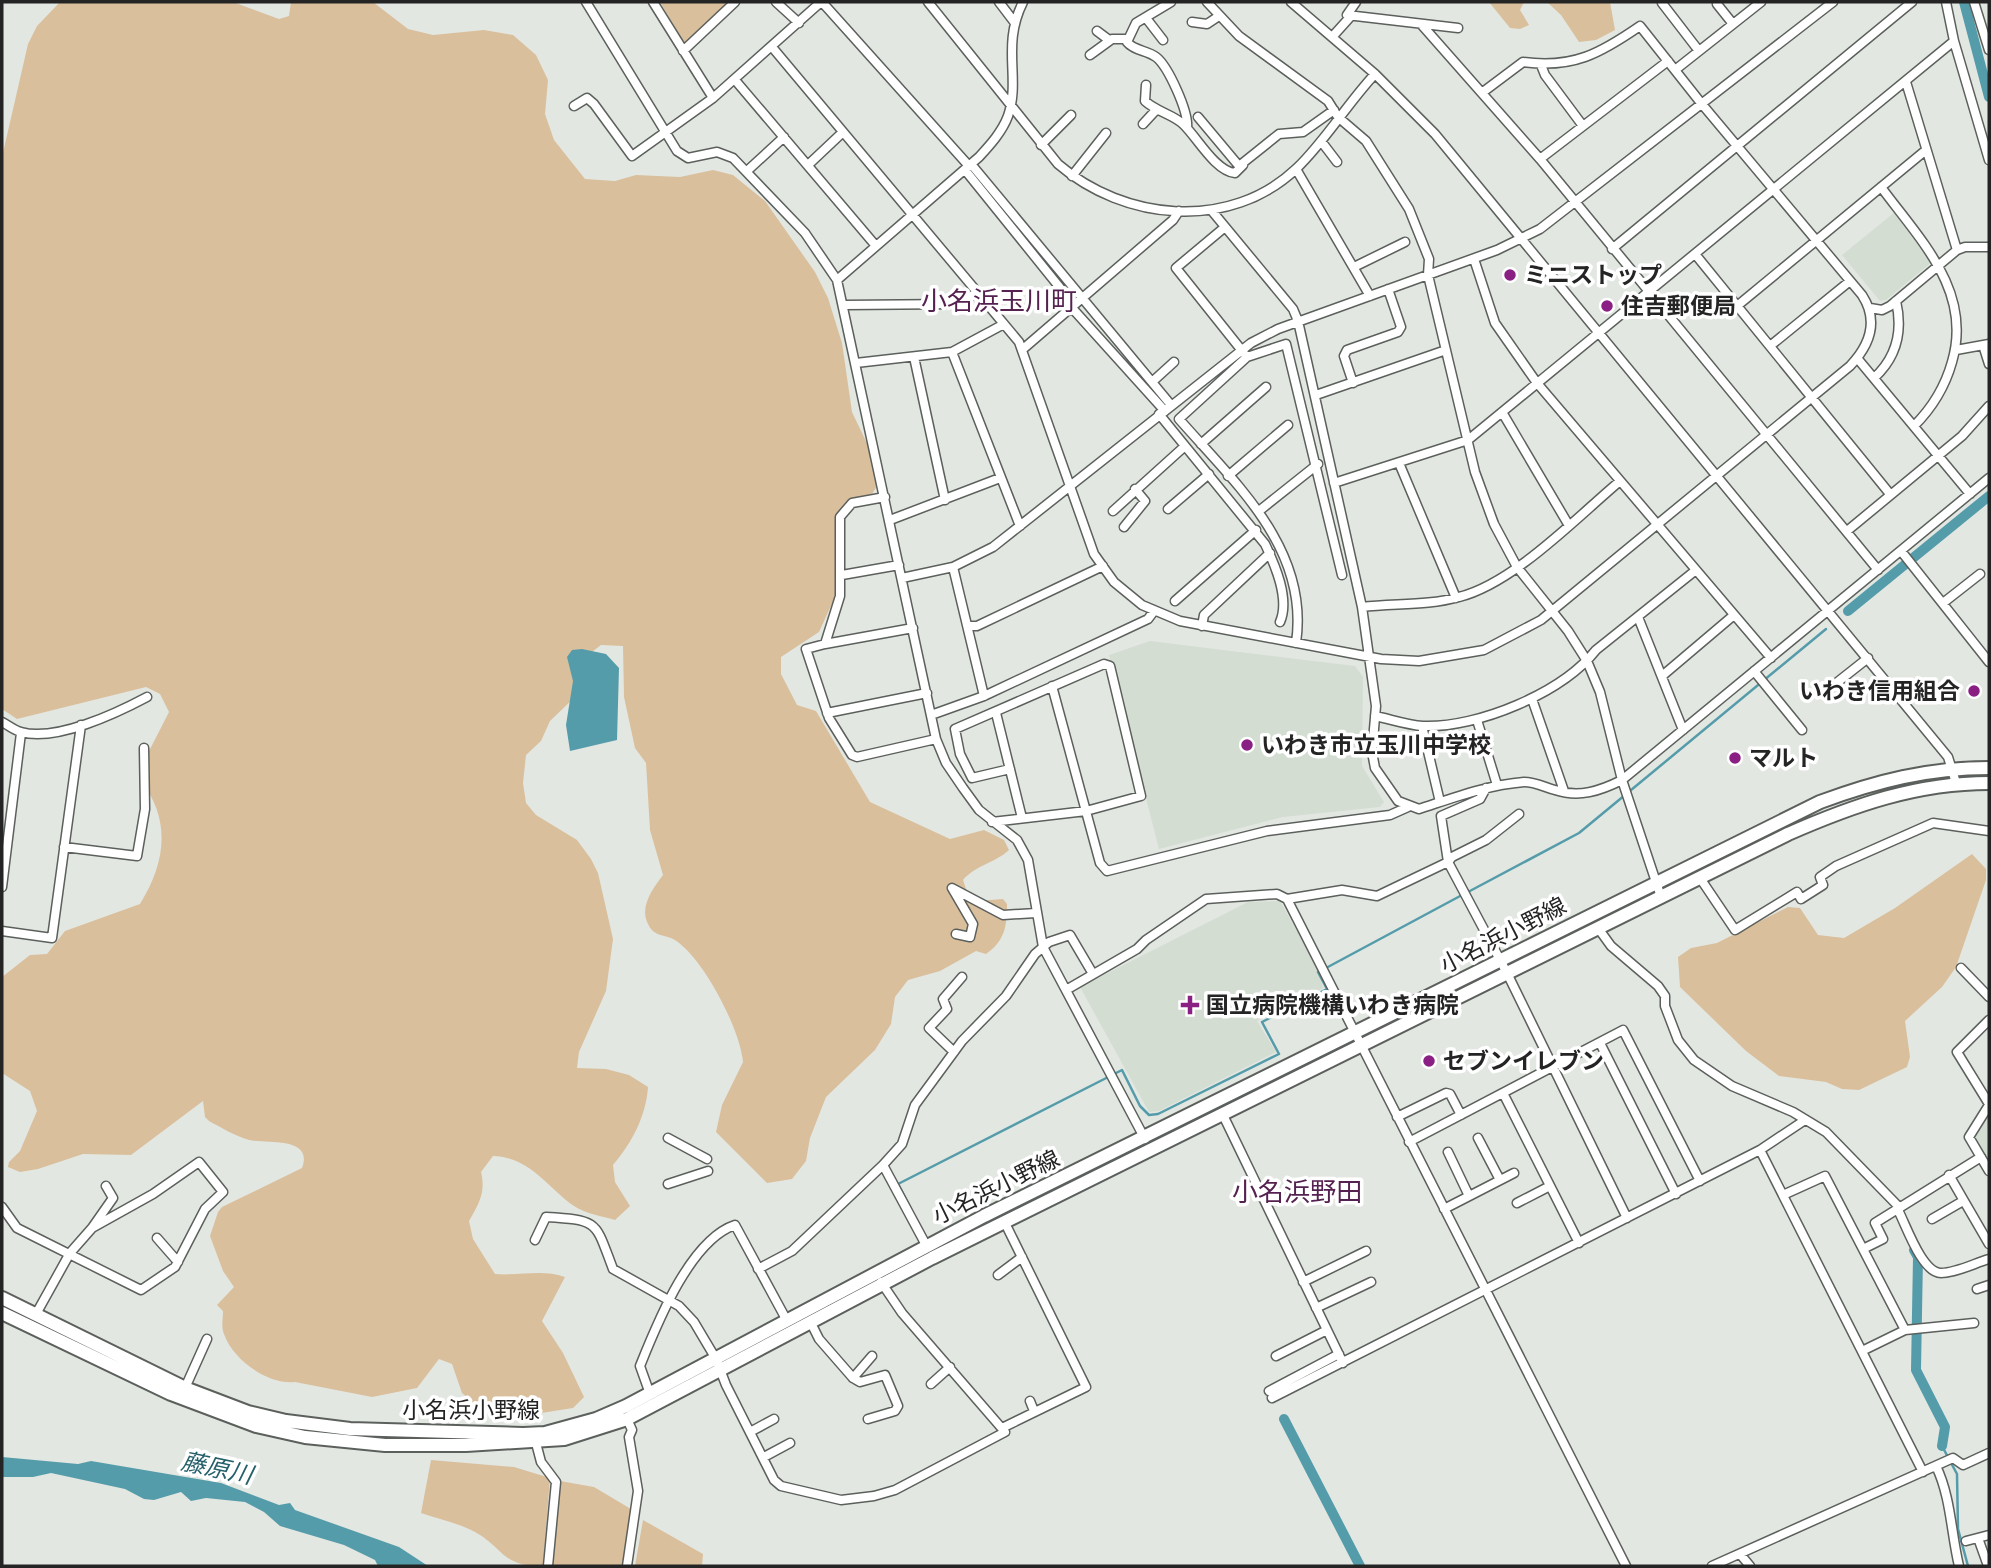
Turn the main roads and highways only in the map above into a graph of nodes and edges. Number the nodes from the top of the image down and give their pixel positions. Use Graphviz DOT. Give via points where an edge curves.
graph roads {
  1 [pos="1989,768"];
  2 [pos="1989,783"];
  3 [pos="2,1298"];
  4 [pos="2,1313"];
  1 -- 3 [label="main road, 小名浜小野線" via="1915,772 1820,802 926,1245 650,1394 596,1419 545,1433 350,1429 248,1412 185,1388"];
  2 -- 4 [label="main road, 小名浜小野線" via="1911,789 1847,808 882,1284 628,1419 564,1439 385,1445 305,1437 239,1422"];
}
